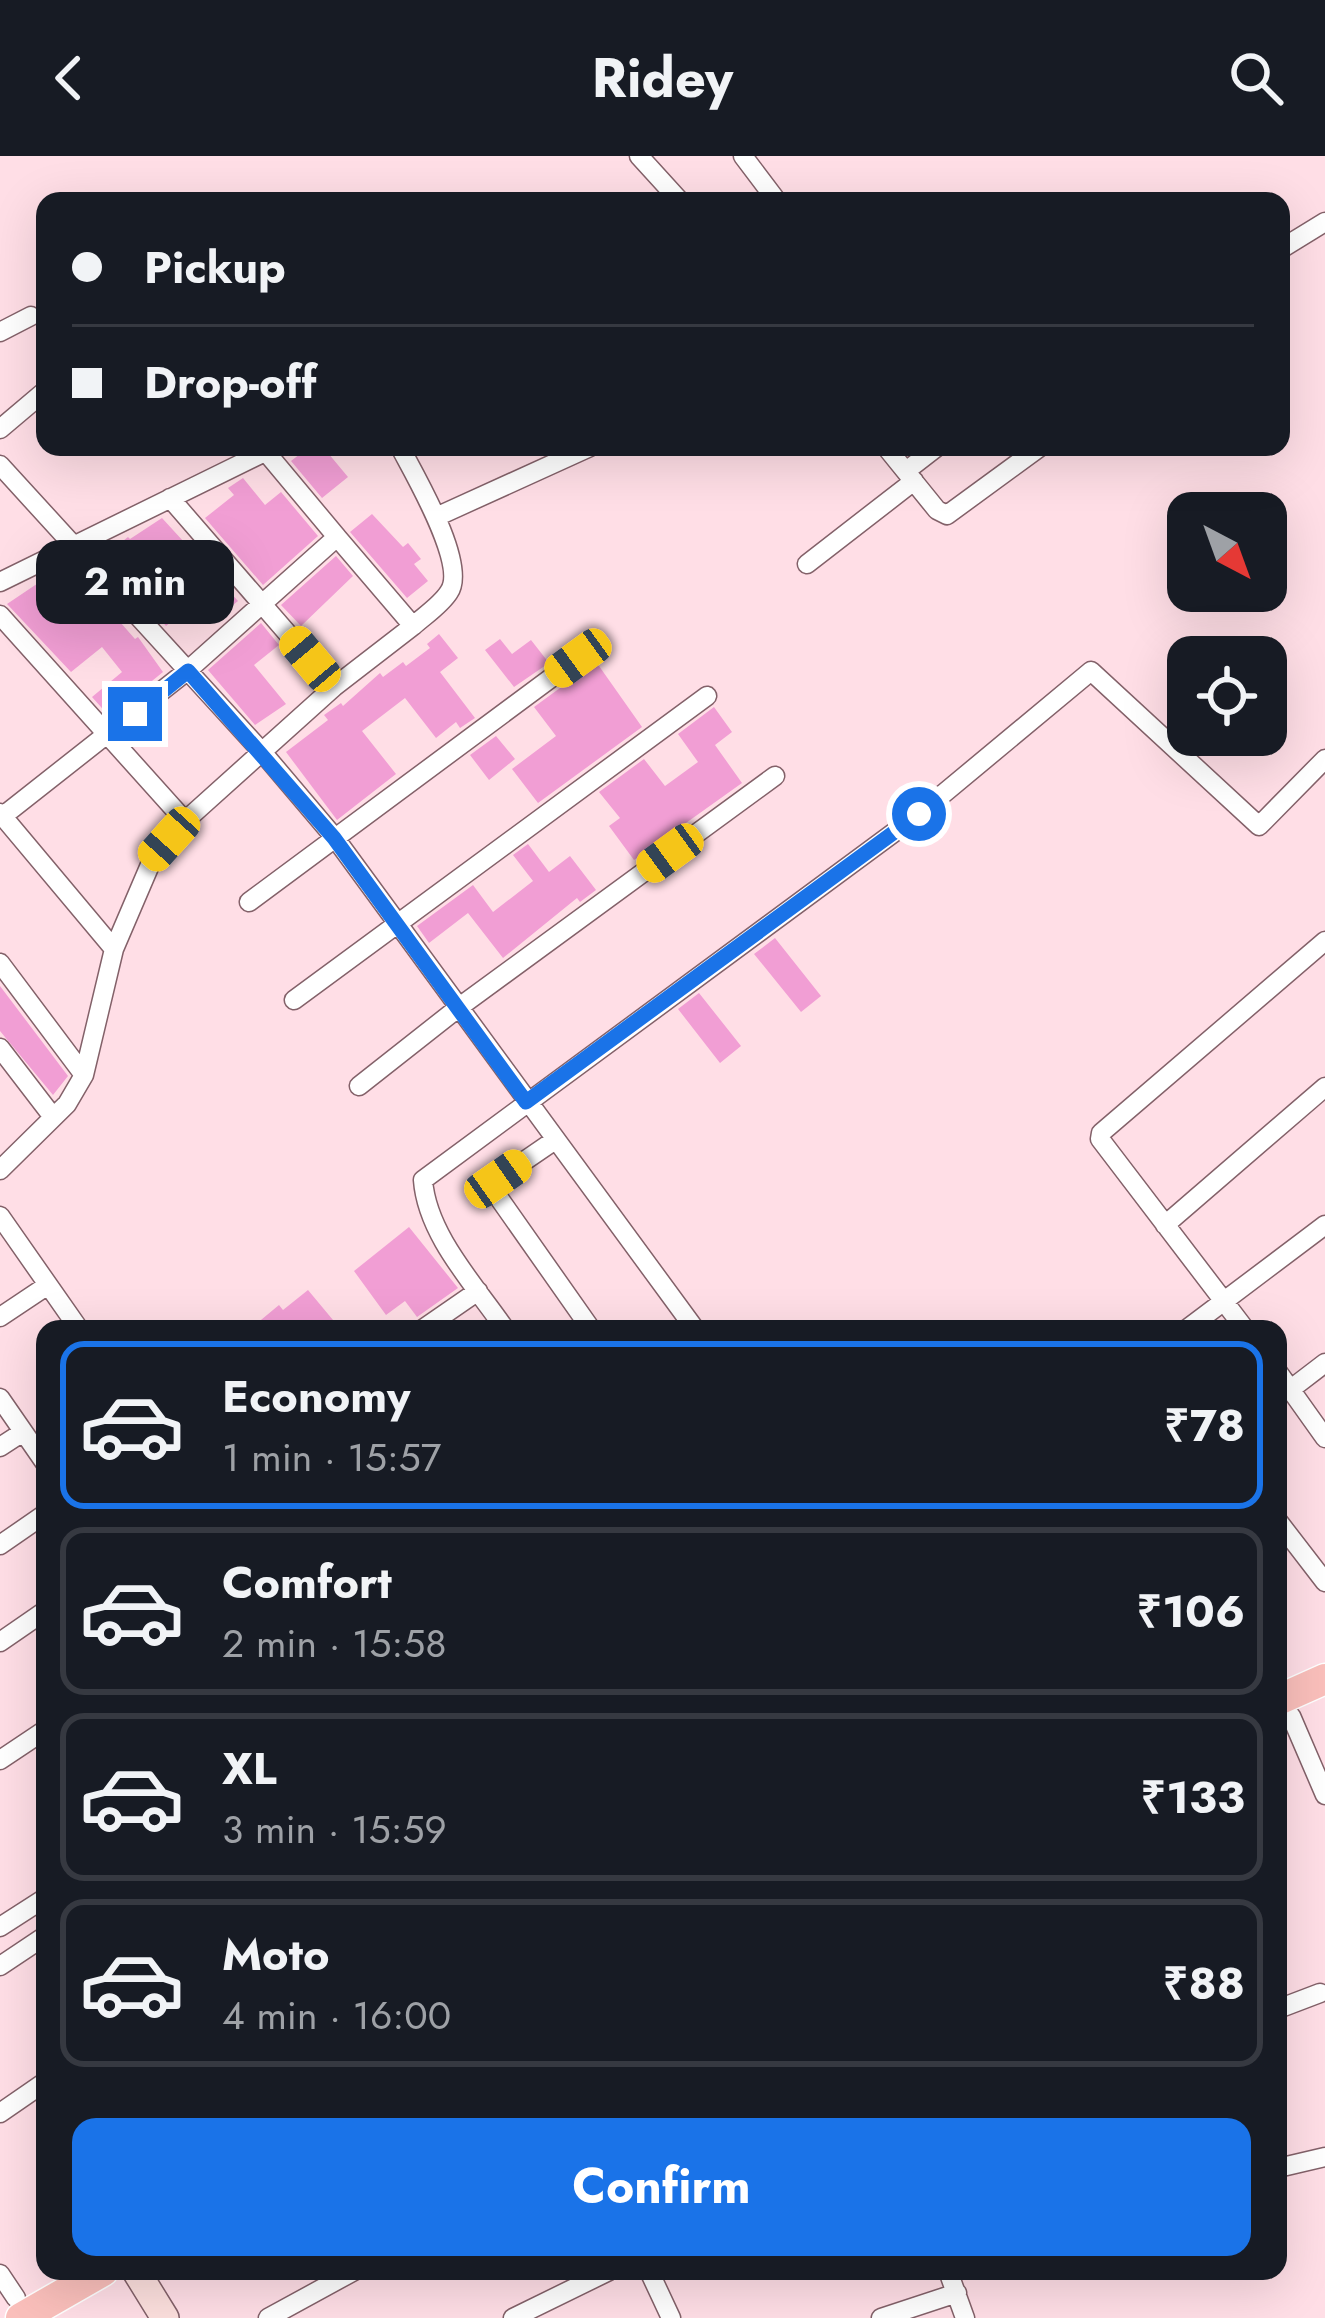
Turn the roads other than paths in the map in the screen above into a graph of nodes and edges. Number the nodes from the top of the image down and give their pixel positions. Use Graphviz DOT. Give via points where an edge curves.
graph roads {
  1 [pos="639,156"];
  2 [pos="743,156"];
  3 [pos="672,192"];
  4 [pos="770,192"];
  5 [pos="1325,222"];
  6 [pos="1290,244"];
  7 [pos="32,316"];
  8 [pos="0,332"];
  9 [pos="36,398"];
  10 [pos="0,428"];
  11 [pos="257,456"];
  12 [pos="276,456"];
  13 [pos="405,456"];
  14 [pos="570,456"];
  15 [pos="893,456"];
  16 [pos="929,456"];
  17 [pos="1028,456"];
  18 [pos="0,466"];
  19 [pos="910,476"];
  20 [pos="170,498"];
  21 [pos="436,517"];
  22 [pos="338,537"];
  23 [pos="72,546"];
  24 [pos="806,564"];
  25 [pos="0,582"];
  26 [pos="263,604"];
  27 [pos="0,615"];
  28 [pos="413,626"];
  29 [pos="578,658"];
  30 [pos="188,671"];
  31 [pos="334,687"];
  32 [pos="707,696"];
  33 [pos="108,735"];
  34 [pos="263,753"];
  35 [pos="1325,759"];
  36 [pos="775,776"];
  37 [pos="2,815"];
  38 [pos="185,821"];
  39 [pos="334,838"];
  40 [pos="249,902"];
  41 [pos="395,922"];
  42 [pos="1325,941"];
  43 [pos="114,949"];
  44 [pos="0,963"];
  45 [pos="294,1000"];
  46 [pos="458,1008"];
  47 [pos="0,1048"];
  48 [pos="84,1075"];
  49 [pos="359,1086"];
  50 [pos="1325,1087"];
  51 [pos="526,1102"];
  52 [pos="53,1117"];
  53 [pos="555,1140"];
  54 [pos="0,1170"];
  55 [pos="0,1216"];
  56 [pos="1165,1225"];
  57 [pos="1325,1225"];
  58 [pos="48,1285"];
  59 [pos="478,1291"];
  60 [pos="1224,1302"];
  61 [pos="0,1318"];
  62 [pos="73,1320"];
  63 [pos="436,1320"];
  64 [pos="499,1320"];
  65 [pos="584,1320"];
  66 [pos="688,1320"];
  67 [pos="1199,1320"];
  68 [pos="1238,1320"];
  69 [pos="1325,1364"];
  70 [pos="1287,1384"];
  71 [pos="1291,1389"];
  72 [pos="0,1399"];
  73 [pos="23,1432"];
  74 [pos="1325,1438"];
  75 [pos="0,1448"];
  76 [pos="36,1450"];
  77 [pos="36,1520"];
  78 [pos="1287,1533"];
  79 [pos="0,1545"];
  80 [pos="1325,1582"];
  81 [pos="36,1618"];
  82 [pos="0,1642"];
  83 [pos="1325,1679"];
  84 [pos="1325,1701"];
  85 [pos="1287,1708"];
  86 [pos="1287,1711"];
  87 [pos="1287,1722"];
  88 [pos="36,1736"];
  89 [pos="0,1760"];
  90 [pos="1325,1796"];
  91 [pos="36,1904"];
  92 [pos="0,1927"];
  93 [pos="36,1942"];
  94 [pos="0,1966"];
  95 [pos="1321,1994"];
  96 [pos="1287,2006"];
  97 [pos="36,2088"];
  98 [pos="0,2113"];
  99 [pos="1325,2157"];
  100 [pos="1287,2166"];
  101 [pos="47,2280"];
  102 [pos="73,2280"];
  103 [pos="142,2280"];
  104 [pos="337,2280"];
  105 [pos="591,2280"];
  106 [pos="653,2280"];
  107 [pos="952,2280"];
  108 [pos="957,2293"];
  109 [pos="9,2299"];
  110 [pos="165,2318"];
  111 [pos="268,2318"];
  112 [pos="513,2318"];
  113 [pos="670,2318"];
  114 [pos="881,2318"];
  115 [pos="965,2318"];
  1 -- 3 [label="street"];
  2 -- 4 [label="street"];
  5 -- 6 [label="street"];
  7 -- 8 [label="street"];
  9 -- 10 [label="street"];
  11 -- 20 [label="street"];
  12 -- 22 [label="street"];
  13 -- 21 [label="street"];
  14 -- 21 [label="street"];
  15 -- 19 [label="street"];
  16 -- 19 [label="street"];
  17 -- 19 [label="street" via="947,515"];
  18 -- 23 [label="street"];
  19 -- 24 [label="street"];
  20 -- 23 [label="street"];
  20 -- 26 [label="street"];
  21 -- 28 [label="street" via="453,582"];
  22 -- 26 [label="street"];
  22 -- 28 [label="street"];
  23 -- 25 [label="street"];
  23 -- 30 [label="street"];
  26 -- 30 [label="street"];
  26 -- 31 [label="street"];
  27 -- 33 [label="street"];
  28 -- 31 [label="street"];
  29 -- 39 [label="street"];
  30 -- 33 [label="street"];
  30 -- 34 [label="street"];
  31 -- 34 [label="street"];
  32 -- 41 [label="street"];
  33 -- 37 [label="street"];
  33 -- 38 [label="street"];
  34 -- 38 [label="street"];
  34 -- 39 [label="street"];
  35 -- 51 [label="street" via="1259,826 1091,671 919,814"];
  36 -- 46 [label="street"];
  37 -- 43 [label="street"];
  38 -- 43 [label="street" via="153,858"];
  39 -- 40 [label="street"];
  39 -- 41 [label="street"];
  41 -- 45 [label="street"];
  41 -- 46 [label="street"];
  42 -- 56 [label="street" via="1101,1133"];
  43 -- 48 [label="street"];
  44 -- 48 [label="street"];
  46 -- 49 [label="street"];
  46 -- 51 [label="street"];
  47 -- 52 [label="street"];
  48 -- 52 [label="street"];
  50 -- 56 [label="street"];
  51 -- 53 [label="street"];
  51 -- 59 [label="street" via="423,1180 424,1202"];
  52 -- 54 [label="street"];
  53 -- 65 [label="street" via="498,1179 494,1191"];
  53 -- 66 [label="street"];
  55 -- 58 [label="street"];
  56 -- 60 [label="street"];
  57 -- 60 [label="street"];
  58 -- 61 [label="street"];
  58 -- 62 [label="street"];
  59 -- 63 [label="street"];
  59 -- 64 [label="street"];
  60 -- 67 [label="street"];
  60 -- 68 [label="street"];
  69 -- 71 [label="street"];
  70 -- 71 [label="street"];
  71 -- 74 [label="street"];
  72 -- 73 [label="street"];
  73 -- 75 [label="street"];
  73 -- 76 [label="street"];
  77 -- 79 [label="street"];
  78 -- 80 [label="street"];
  81 -- 82 [label="street"];
  83 -- 85 [label="main road"];
  84 -- 86 [label="main road"];
  87 -- 90 [label="street"];
  88 -- 89 [label="street"];
  91 -- 92 [label="street"];
  93 -- 94 [label="street"];
  95 -- 96 [label="street"];
  97 -- 98 [label="street"];
  99 -- 100 [label="street"];
  101 -- 109 [label="main road"];
  102 -- 109 [label="main road"];
  103 -- 110 [label="street"];
  104 -- 111 [label="street"];
  105 -- 112 [label="street"];
  106 -- 113 [label="street"];
  107 -- 108 [label="street"];
  108 -- 114 [label="street"];
  108 -- 115 [label="street"];
}
